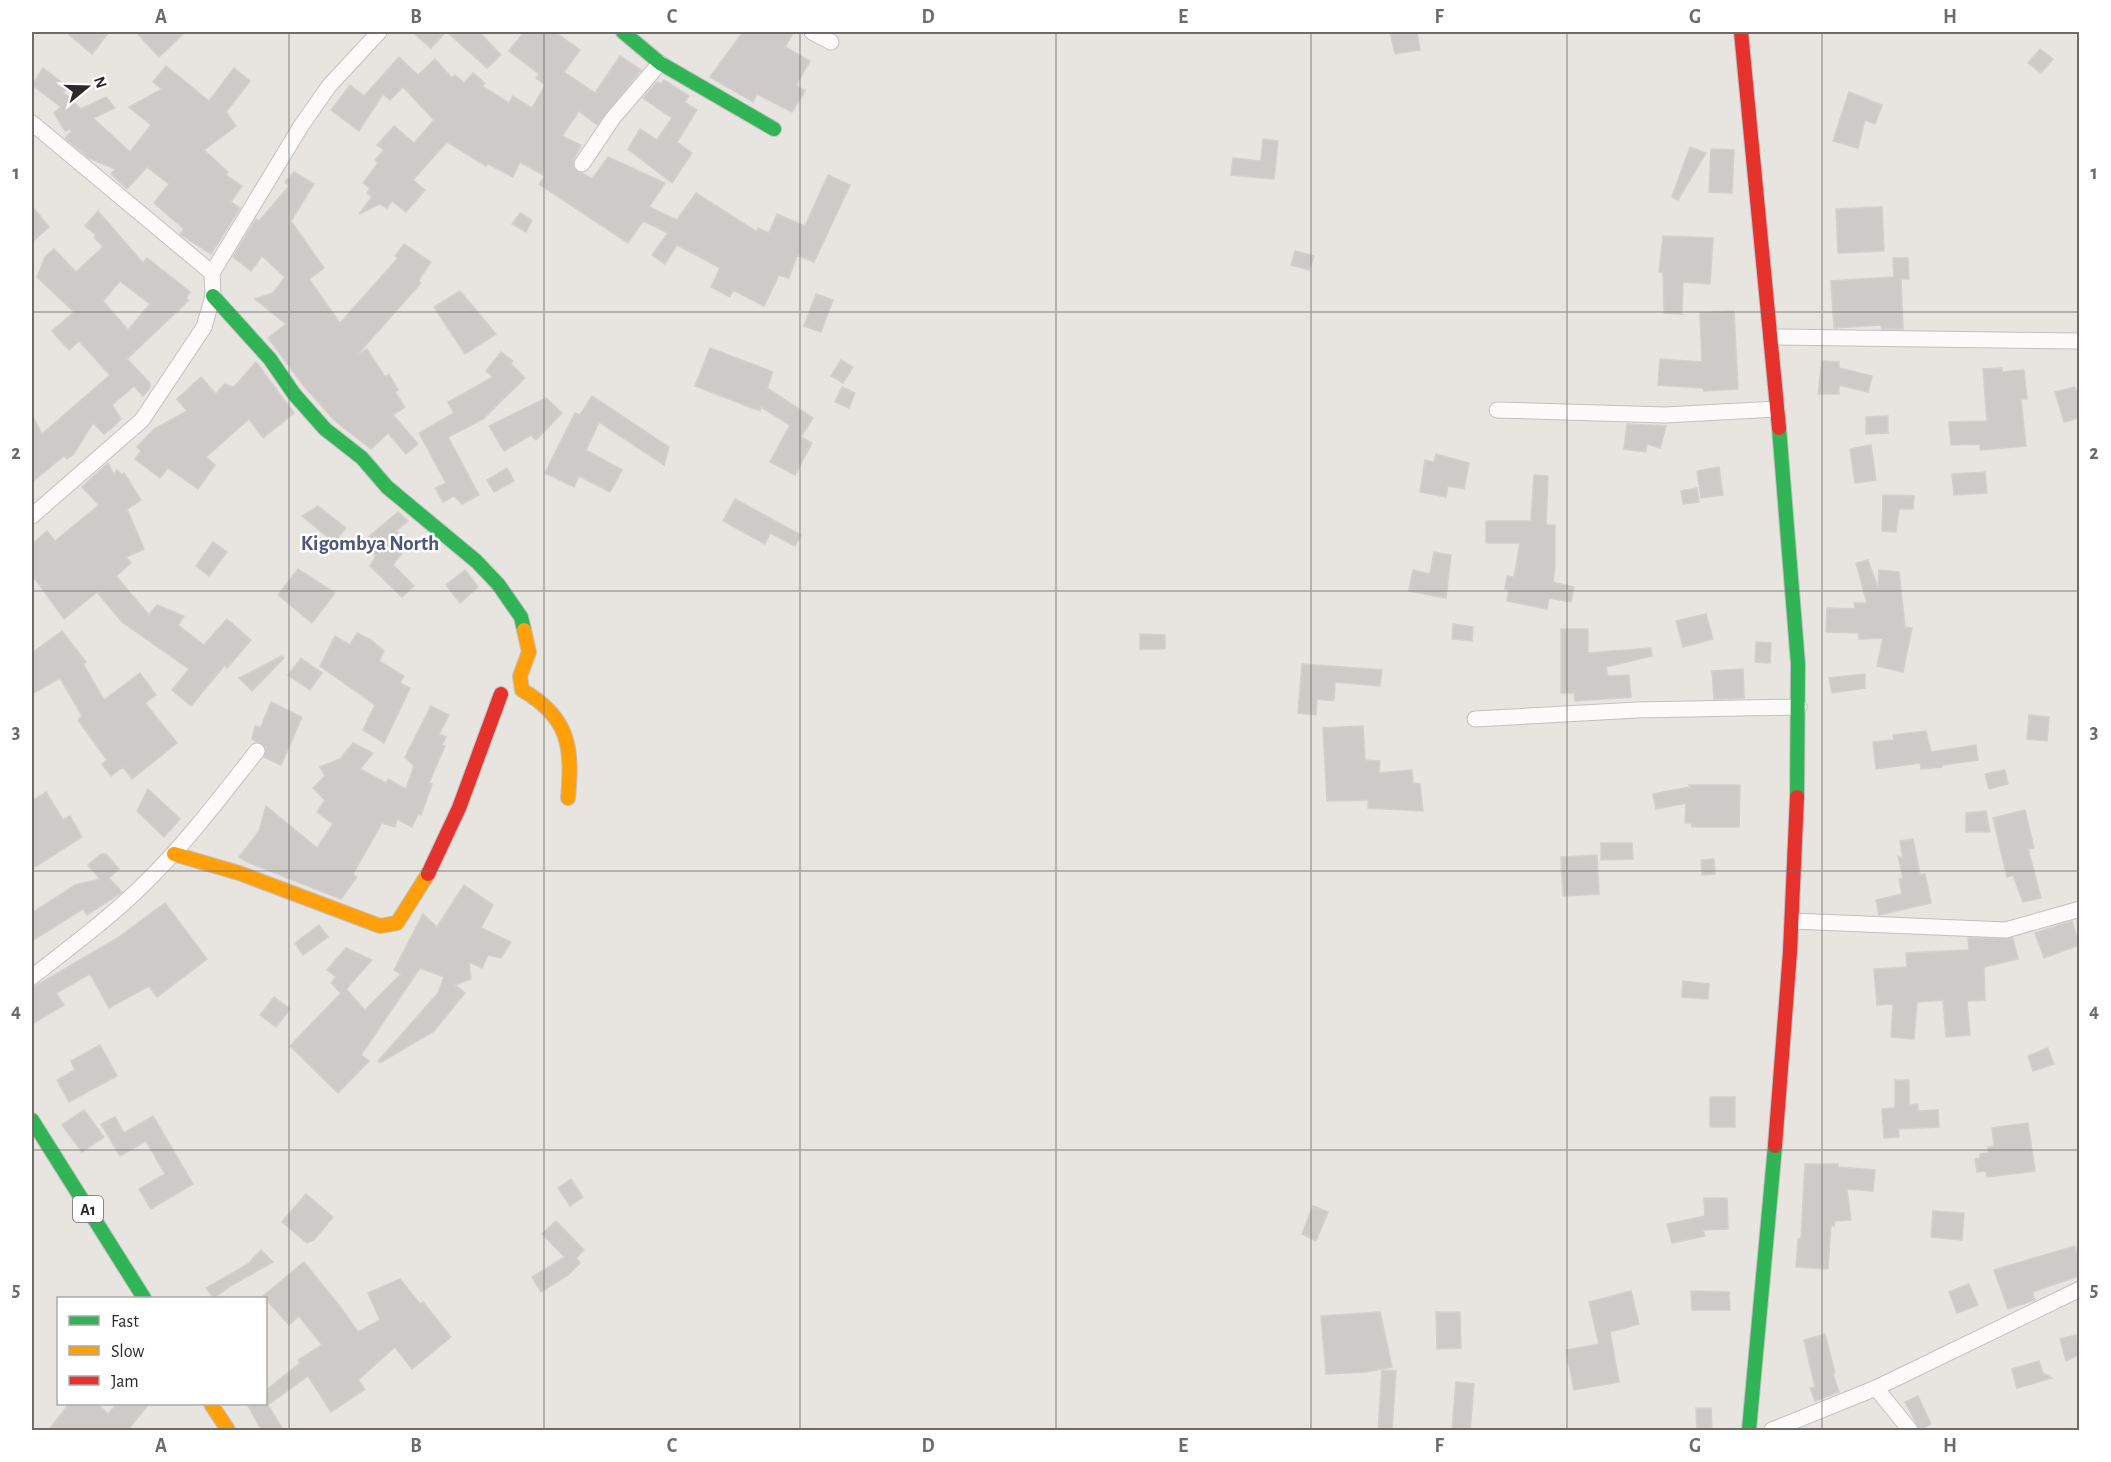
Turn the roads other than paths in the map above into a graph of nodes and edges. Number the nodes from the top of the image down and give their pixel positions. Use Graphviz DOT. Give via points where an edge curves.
graph roads {
  1 [pos="379,32"];
  2 [pos="623,32"];
  3 [pos="812,32"];
  4 [pos="1741,32"];
  5 [pos="831,42"];
  6 [pos="660,63"];
  7 [pos="32,123"];
  8 [pos="774,129"];
  9 [pos="582,164"];
  10 [pos="212,273"];
  11 [pos="213,296"];
  12 [pos="1772,337"];
  13 [pos="2079,341"];
  14 [pos="1777,409"];
  15 [pos="1497,410"];
  16 [pos="32,516"];
  17 [pos="501,694"];
  18 [pos="1799,707"];
  19 [pos="1474,719"];
  20 [pos="257,751"];
  21 [pos="568,798"];
  22 [pos="174,854"];
  23 [pos="2079,909"];
  24 [pos="1793,921"];
  25 [pos="32,977"];
  26 [pos="32,1120"];
  27 [pos="2079,1289"];
  28 [pos="143,1297"];
  29 [pos="1876,1388"];
  30 [pos="212,1405"];
  31 [pos="228,1431"];
  32 [pos="1749,1431"];
  33 [pos="1772,1431"];
  34 [pos="1910,1431"];
  1 -- 10 [label="street" via="329,86"];
  2 -- 6 [label="main road"];
  3 -- 5 [label="street"];
  4 -- 12 [label="main road"];
  6 -- 8 [label="main road"];
  6 -- 9 [label="street" via="613,118"];
  7 -- 10 [label="street"];
  10 -- 11 [label="street"];
  11 -- 16 [label="street" via="204,327 142,420"];
  11 -- 21 [label="main road" via="270,359 325,429 476,561 504,592 521,617 529,652 520,676 522,690 537,698 567,734 572,764"];
  12 -- 13 [label="street"];
  12 -- 14 [label="main road"];
  14 -- 15 [label="street" via="1665,415"];
  14 -- 18 [label="main road"];
  17 -- 22 [label="main road" via="459,808 432,867 397,923 381,926 239,873"];
  18 -- 19 [label="street" via="1636,710"];
  18 -- 24 [label="main road"];
  20 -- 22 [label="street"];
  22 -- 25 [label="street" via="126,902"];
  23 -- 24 [label="street" via="2006,930"];
  24 -- 32 [label="main road"];
  26 -- 28 [label="main road, A1"];
  27 -- 29 [label="street"];
  29 -- 33 [label="street"];
  29 -- 34 [label="street"];
  30 -- 31 [label="main road"];
}
